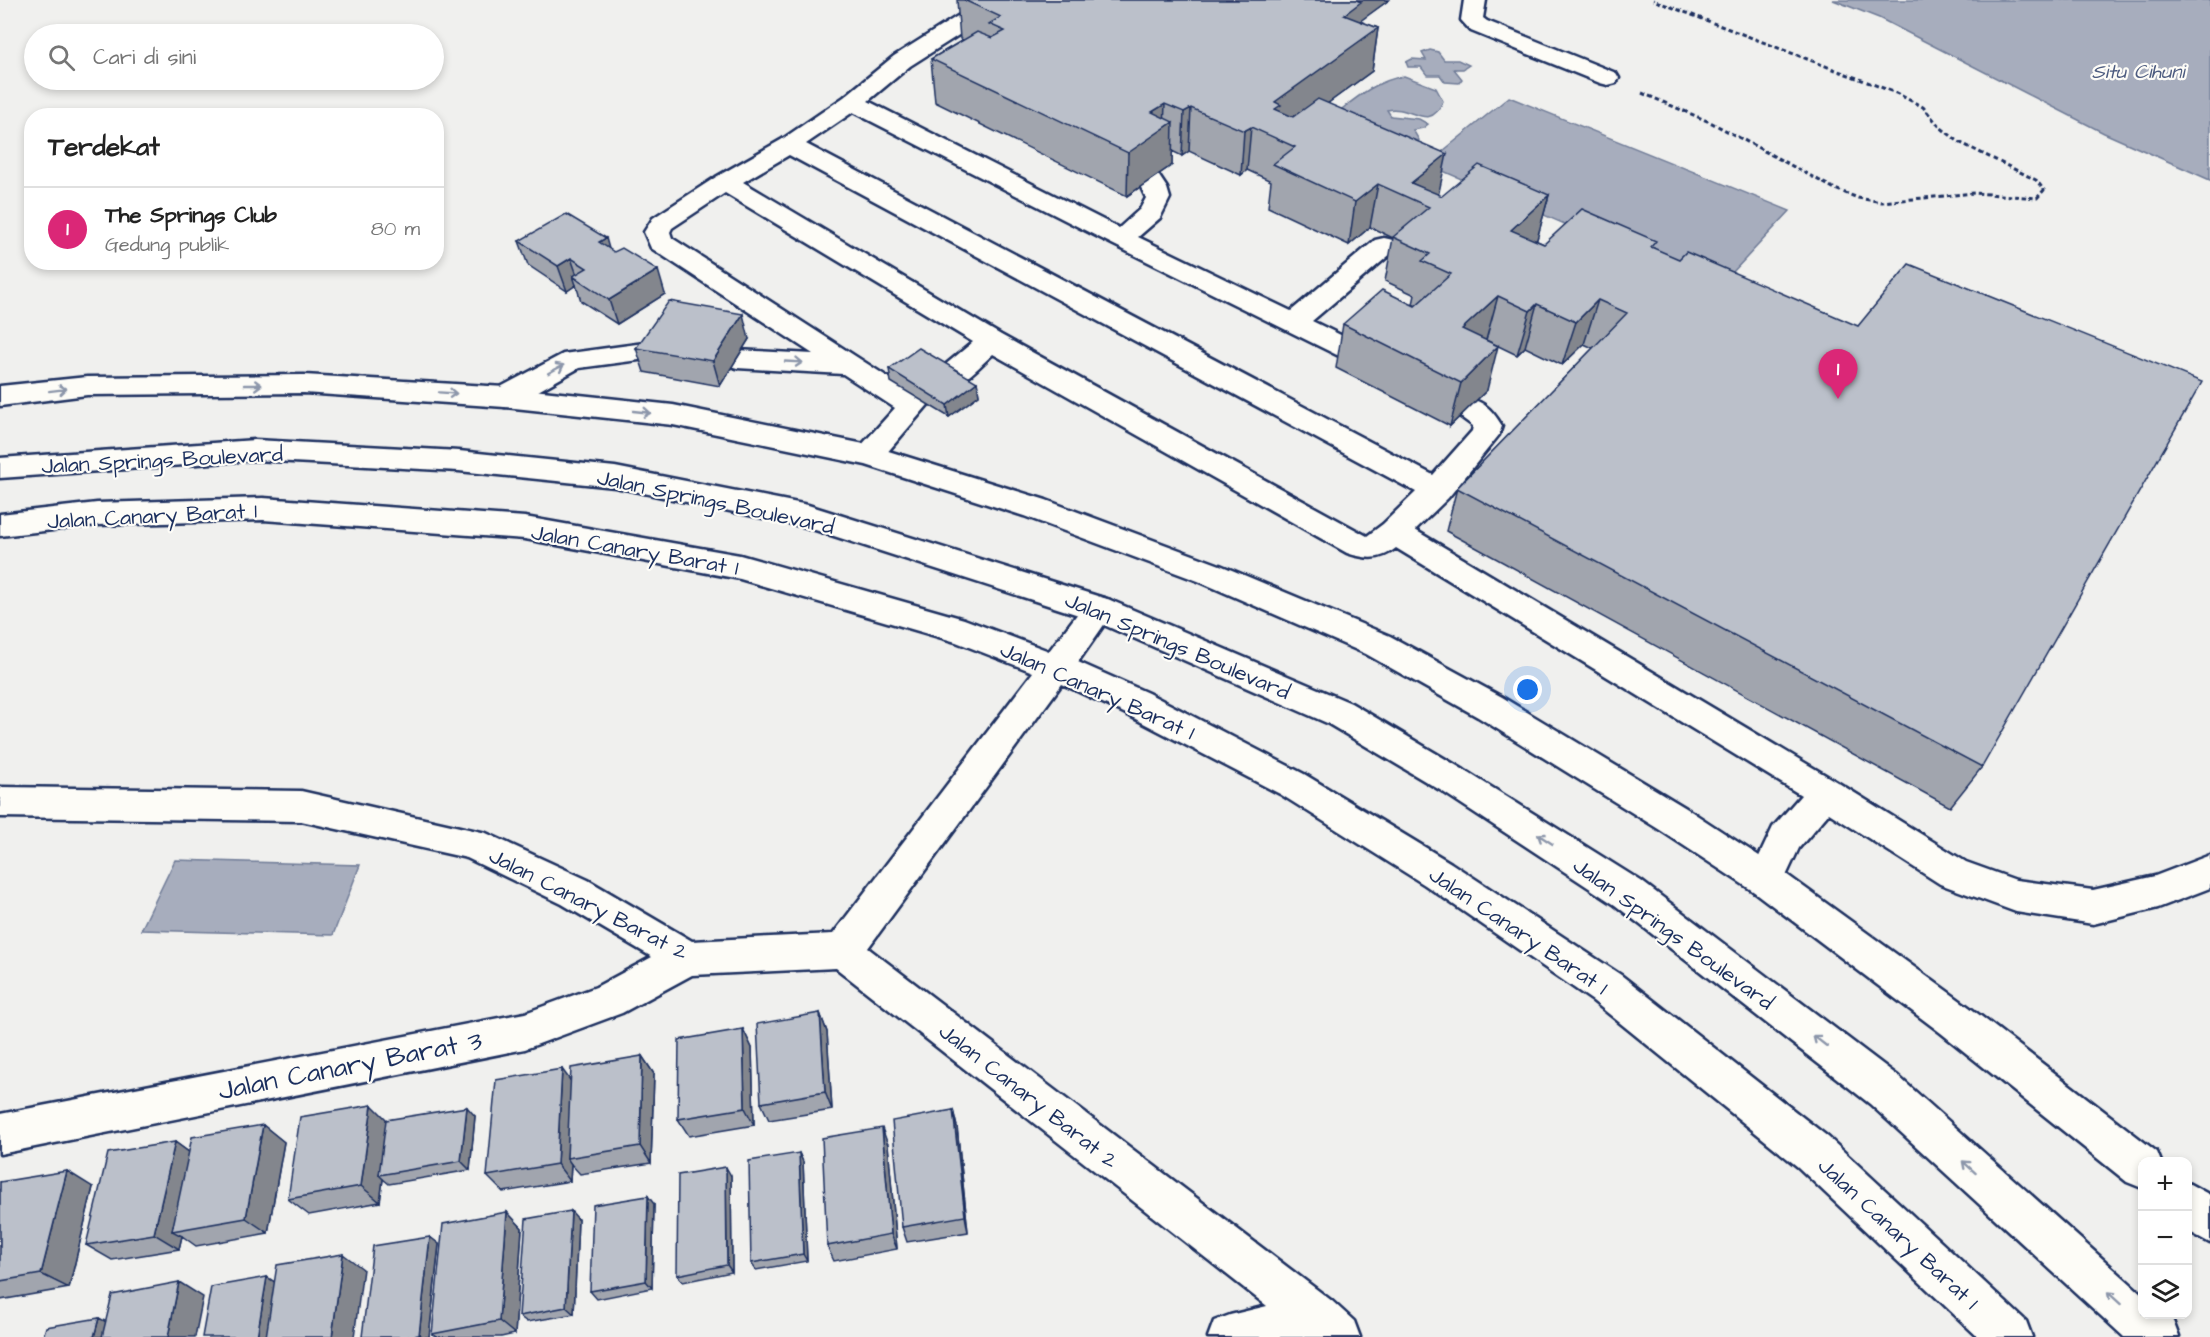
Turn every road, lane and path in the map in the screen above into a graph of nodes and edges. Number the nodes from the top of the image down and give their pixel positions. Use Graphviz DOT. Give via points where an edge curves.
graph roads {
  1 [pos="998,0"];
  2 [pos="1475,0"];
  3 [pos="1653,0"];
  4 [pos="1608,78"];
  5 [pos="852,102"];
  6 [pos="789,145"];
  7 [pos="1150,180"];
  8 [pos="725,183"];
  9 [pos="1121,239"];
  10 [pos="1384,246"];
  11 [pos="1294,323"];
  12 [pos="991,341"];
  13 [pos="659,350"];
  14 [pos="1353,352"];
  15 [pos="737,358"];
  16 [pos="851,366"];
  17 [pos="949,377"];
  18 [pos="0,396"];
  19 [pos="505,397"];
  20 [pos="1468,408"];
  21 [pos="869,455"];
  22 [pos="0,468"];
  23 [pos="1437,490"];
  24 [pos="0,525"];
  25 [pos="1394,532"];
  26 [pos="1099,609"];
  27 [pos="1056,667"];
  28 [pos="1825,792"];
  29 [pos="0,802"];
  30 [pos="2210,871"];
  31 [pos="1766,880"];
  32 [pos="843,951"];
  33 [pos="688,958"];
  34 [pos="0,1134"];
  35 [pos="2138,1164"];
  36 [pos="2192,1207"];
  37 [pos="2210,1222"];
  38 [pos="1327,1327"];
  39 [pos="1230,1337"];
  40 [pos="2010,1337"];
  41 [pos="2157,1337"];
  1 -- 5 [label="main road" via="911,66"];
  2 -- 4 [label="main road" via="1472,20 1479,26"];
  3 -- 4 [label="path" via="1896,93 1923,107 1959,142 2036,180 2044,190 2037,198 1975,193 1882,202 1858,198 1712,123"];
  5 -- 6 [label="main road"];
  5 -- 9 [label="main road"];
  6 -- 8 [label="main road"];
  6 -- 23 [label="main road"];
  7 -- 9 [label="main road" via="1158,198 1151,213"];
  8 -- 12 [label="main road"];
  8 -- 16 [label="main road" via="662,223 657,232 660,242"];
  9 -- 11 [label="main road"];
  10 -- 11 [label="main road"];
  11 -- 14 [label="main road"];
  12 -- 17 [label="main road"];
  12 -- 25 [label="main road" via="1358,545 1370,548"];
  19 -- 13 [label="main road, one-way" via="573,360"];
  15 -- 16 [label="main road, one-way"];
  16 -- 21 [label="main road" via="915,402"];
  18 -- 19 [label="main road, one-way" via="87,386 304,384"];
  19 -- 21 [label="main road, one-way" via="673,415"];
  20 -- 23 [label="main road" via="1488,426 1485,435"];
  21 -- 31 [label="main road" via="1035,507 1209,573 1378,645 1500,713"];
  22 -- 26 [label="main road, Jalan Springs Boulevard" via="255,450 459,461 615,477 808,516"];
  23 -- 25 [label="main road"];
  24 -- 27 [label="main road, Jalan Canary Barat 1" via="97,514 263,509 525,528 740,567 964,632"];
  25 -- 28 [label="main road"];
  26 -- 27 [label="main road"];
  41 -- 26 [label="main road, Jalan Springs Boulevard, one-way" via="1884,1090 1628,893 1339,713"];
  27 -- 32 [label="main road"];
  27 -- 40 [label="main road, Jalan Canary Barat 1" via="1292,784 1438,874 1607,988 1813,1152"];
  28 -- 30 [label="main road" via="1953,873 2016,896 2093,907 2158,892"];
  28 -- 31 [label="main road" via="1786,838"];
  29 -- 33 [label="main road, Jalan Canary Barat 2" via="301,806 473,844 575,892"];
  31 -- 35 [label="main road"];
  32 -- 33 [label="main road, Jalan Canary Barat 2"];
  32 -- 38 [label="main road, Jalan Canary Barat 2"];
  33 -- 34 [label="main road, Jalan Canary Barat 3" via="608,1000 525,1031"];
  36 -- 37 [label="main road"];
  38 -- 39 [label="main road"];
}
